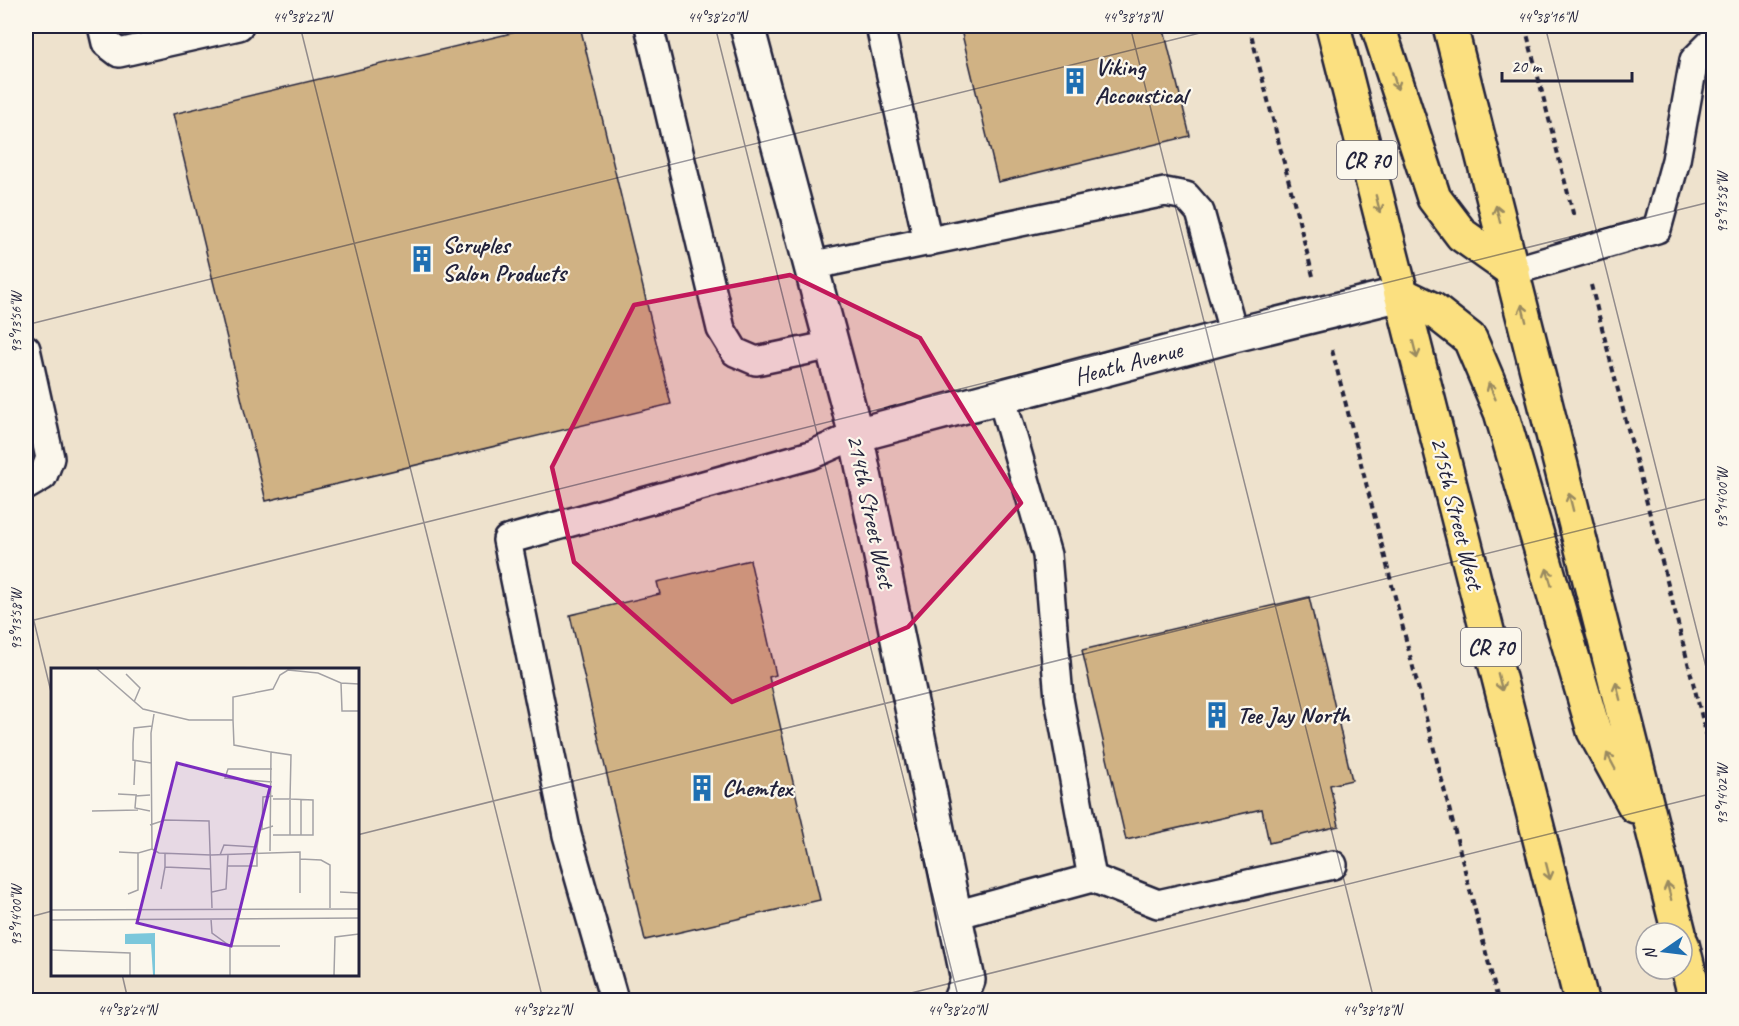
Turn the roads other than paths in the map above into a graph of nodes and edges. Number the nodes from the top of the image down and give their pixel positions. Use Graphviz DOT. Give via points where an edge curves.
graph roads {
  1 [pos="102,26"];
  2 [pos="239,26"];
  3 [pos="649,26"];
  4 [pos="747,26"];
  5 [pos="880,26"];
  6 [pos="1333,26"];
  7 [pos="1378,26"];
  8 [pos="1450,26"];
  9 [pos="1713,40"];
  10 [pos="928,242"];
  11 [pos="810,266"];
  12 [pos="1513,270"];
  13 [pos="1401,294"];
  14 [pos="1234,335"];
  15 [pos="832,345"];
  16 [pos="26,349"];
  17 [pos="1001,396"];
  18 [pos="856,435"];
  19 [pos="26,486"];
  20 [pos="1658,850"];
  21 [pos="1332,865"];
  22 [pos="1092,878"];
  23 [pos="955,915"];
  24 [pos="1676,921"];
  25 [pos="1691,981"];
  26 [pos="614,1000"];
  27 [pos="960,1000"];
  28 [pos="1581,1000"];
  29 [pos="1696,1000"];
  1 -- 2 [label="lane" via="106,43 119,53"];
  3 -- 15 [label="lane" via="721,329 735,351 756,361"];
  4 -- 11 [label="street, 214th Street West"];
  5 -- 10 [label="lane"];
  6 -- 13 [label="main road, 215th Street West / CR 70, one-way"];
  7 -- 12 [label="main road, one-way" via="1434,198 1462,235"];
  12 -- 8 [label="main road, one-way"];
  9 -- 12 [label="lane" via="1694,60 1676,159 1657,229"];
  10 -- 11 [label="lane"];
  10 -- 14 [label="lane" via="1165,192 1186,196 1200,212"];
  11 -- 15 [label="street, 214th Street West"];
  20 -- 12 [label="main road, one-way"];
  13 -- 14 [label="street, Heath Avenue"];
  20 -- 13 [label="main road, one-way" via="1594,731 1501,412 1470,339 1432,309"];
  13 -- 28 [label="main road, 215th Street West / CR 70, one-way"];
  14 -- 17 [label="street, Heath Avenue"];
  15 -- 18 [label="street, 214th Street West"];
  16 -- 19 [label="lane" via="50,458 43,476"];
  17 -- 18 [label="street, Heath Avenue"];
  17 -- 22 [label="lane" via="1047,555 1059,698"];
  18 -- 23 [label="street, 214th Street West"];
  18 -- 26 [label="lane" via="811,455 507,540 567,835"];
  24 -- 20 [label="main road, one-way"];
  21 -- 22 [label="lane" via="1158,904"];
  22 -- 23 [label="lane"];
  23 -- 27 [label="street, 214th Street West" via="968,980"];
  25 -- 29 [label="main road"];
}
